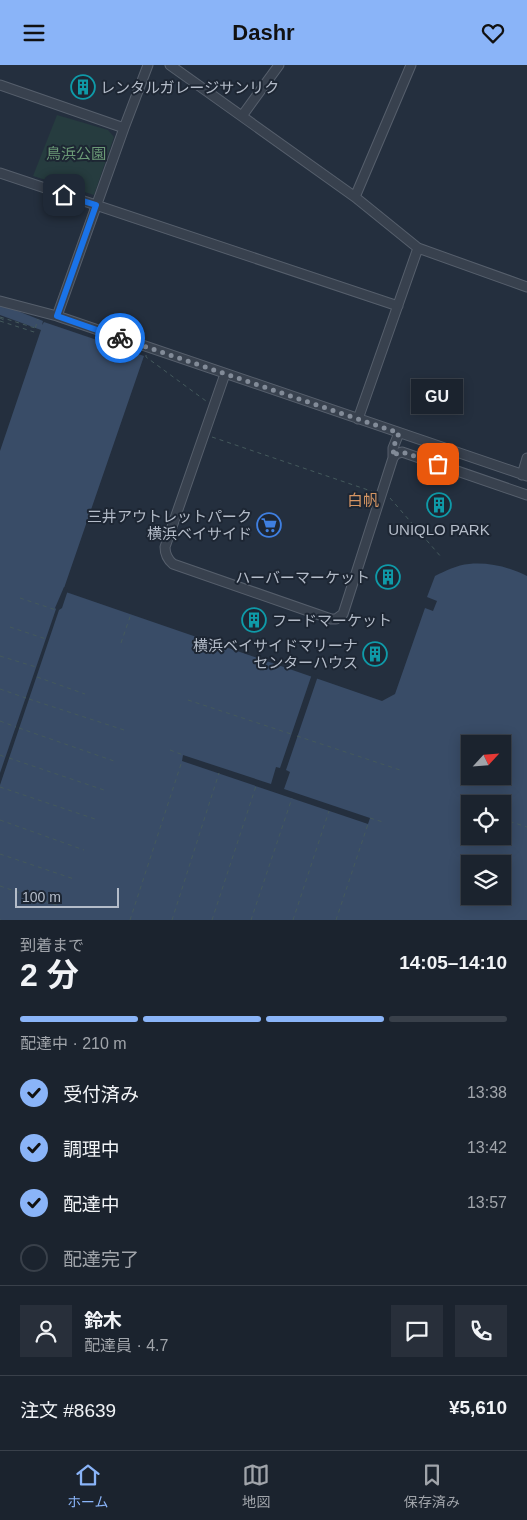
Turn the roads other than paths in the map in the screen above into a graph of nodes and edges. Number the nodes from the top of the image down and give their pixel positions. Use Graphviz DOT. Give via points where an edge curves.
graph roads {
  1 [pos="148,65"];
  2 [pos="170,65"];
  3 [pos="280,65"];
  4 [pos="411,65"];
  5 [pos="0,85"];
  6 [pos="242,116"];
  7 [pos="124,128"];
  8 [pos="0,173"];
  9 [pos="354,197"];
  10 [pos="96,205"];
  11 [pos="418,247"];
  12 [pos="527,287"];
  13 [pos="0,301"];
  14 [pos="398,306"];
  15 [pos="57,316"];
  16 [pos="225,374"];
  17 [pos="358,419"];
  18 [pos="399,433"];
  19 [pos="394,457"];
  20 [pos="527,458"];
  21 [pos="524,475"];
  22 [pos="527,495"];
  1 -- 7 [label="street"];
  2 -- 6 [label="street"];
  3 -- 6 [label="street"];
  4 -- 9 [label="street"];
  5 -- 7 [label="street"];
  6 -- 9 [label="street"];
  7 -- 10 [label="street"];
  8 -- 10 [label="street"];
  9 -- 11 [label="street"];
  10 -- 14 [label="street"];
  10 -- 15 [label="street"];
  11 -- 12 [label="street"];
  11 -- 14 [label="street"];
  13 -- 15 [label="street"];
  14 -- 17 [label="street"];
  15 -- 16 [label="street"];
  16 -- 17 [label="street"];
  16 -- 19 [label="street" via="165,547 167,558 173,564 336,619 343,614"];
  17 -- 18 [label="street"];
  18 -- 19 [label="street" via="393,448"];
  18 -- 21 [label="street"];
  19 -- 22 [label="street" via="402,452"];
  20 -- 21 [label="street"];
}
